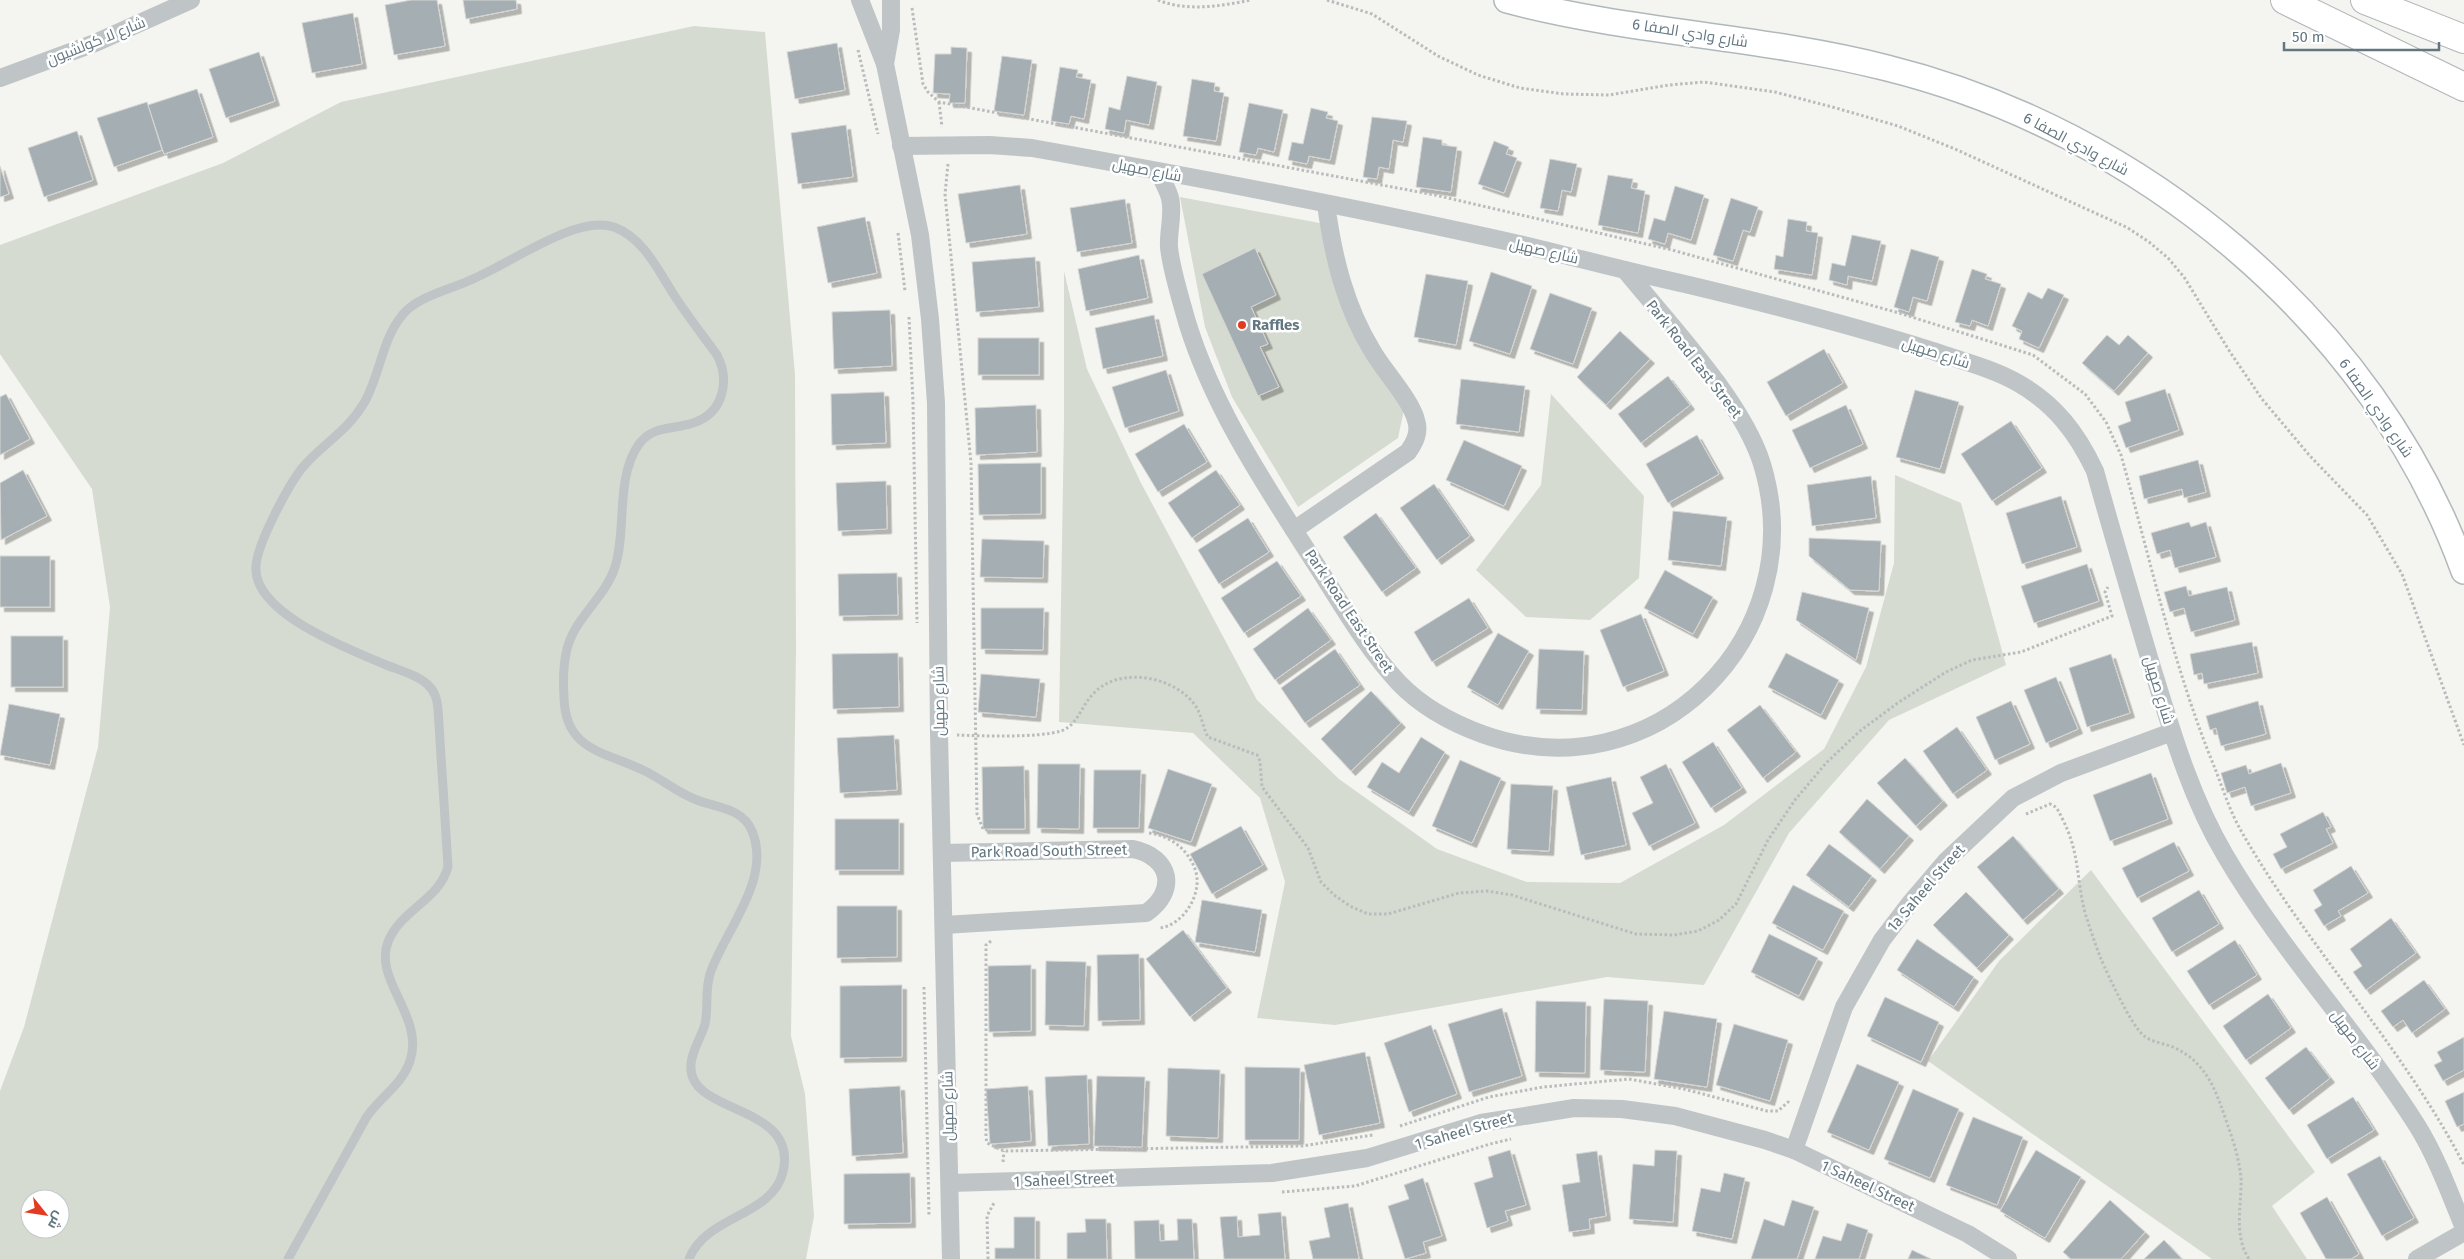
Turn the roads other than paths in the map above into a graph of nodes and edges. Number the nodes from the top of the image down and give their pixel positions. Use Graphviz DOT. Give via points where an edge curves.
graph roads {
  1 [pos="191,0"];
  2 [pos="860,0"];
  3 [pos="891,0"];
  4 [pos="1507,0"];
  5 [pos="2285,0"];
  6 [pos="2365,0"];
  7 [pos="891,30"];
  8 [pos="2464,38"];
  9 [pos="864,39"];
  10 [pos="886,64"];
  11 [pos="0,78"];
  12 [pos="2464,87"];
  13 [pos="901,146"];
  14 [pos="1159,172"];
  15 [pos="1326,204"];
  16 [pos="1624,270"];
  17 [pos="1294,530"];
  18 [pos="2464,571"];
  19 [pos="2172,732"];
  20 [pos="942,853"];
  21 [pos="944,925"];
  22 [pos="1794,1150"];
  23 [pos="950,1183"];
  24 [pos="2464,1228"];
  25 [pos="2464,1232"];
  26 [pos="288,1259"];
  27 [pos="689,1259"];
  28 [pos="951,1259"];
  29 [pos="2008,1259"];
  30 [pos="2417,1259"];
  1 -- 11 [label="street, شارع لا كولشيون" via="95,43"];
  2 -- 9 [label="street"];
  3 -- 7 [label="street"];
  4 -- 18 [label="street, شارع وادي الصفا 6" via="1887,68 1956,89 2021,114 2142,179 2248,260 2295,305 2332,347 2378,405 2412,460 2445,522"];
  5 -- 12 [label="main road"];
  6 -- 8 [label="main road"];
  7 -- 9 [label="street"];
  7 -- 10 [label="street"];
  9 -- 10 [label="street"];
  10 -- 13 [label="street, شارع صهيل"];
  13 -- 14 [label="street, شارع صهيل" via="1032,148"];
  13 -- 20 [label="street, شارع صهيل" via="920,235 936,403"];
  14 -- 15 [label="street, شارع صهيل"];
  14 -- 17 [label="street, Park Road East Street" via="1170,199 1169,248 1188,323 1218,404 1253,467"];
  15 -- 16 [label="street, شارع صهيل"];
  15 -- 17 [label="street" via="1336,266 1346,296 1373,352 1413,414 1418,431 1408,452"];
  16 -- 17 [label="street, Park Road East Street" via="1722,391 1745,426 1761,461 1771,503 1772,546 1762,596 1750,628 1727,664 1698,696 1663,720 1624,737 1582,746 1539,747 1497,739 1464,727 1430,709 1401,685 1375,654"];
  16 -- 19 [label="street, شارع صهيل" via="1842,324 1988,370 2015,381 2042,398 2064,418 2082,443 2095,471"];
  19 -- 22 [label="street, 1a Saheel Street" via="2061,773 2013,798 1946,862 1882,940 1844,1007"];
  19 -- 24 [label="street, شارع صهيل" via="2194,794 2223,853 2258,909 2409,1113"];
  20 -- 21 [label="street, شارع صهيل"];
  20 -- 21 [label="street, Park Road South Street" via="1133,849 1157,859 1164,869 1166,882 1160,900 1146,913"];
  21 -- 23 [label="street, شارع صهيل"];
  22 -- 23 [label="street, 1 Saheel Street" via="1675,1116 1622,1109 1574,1108 1481,1123 1367,1158 1300,1169 1224,1175"];
  22 -- 29 [label="street, 1 Saheel Street" via="1968,1234"];
  23 -- 28 [label="street, شارع صهيل"];
  25 -- 30 [label="street"];
  26 -- 27 [label="lane" via="366,1118 398,1083 410,1061 413,1036 386,964 387,943 405,918 442,883 448,866 438,709 433,690 418,678 325,638 281,610 267,598 259,584 255,567 259,552 291,485 364,403 391,331 404,314 420,300 472,280 571,230 591,225 612,227 632,236 646,252 717,354 725,380 716,406 706,416 694,423 648,434 633,455 626,482 615,567 574,630 566,653 563,678 565,717 569,728 585,744 648,772 688,796 736,812 749,825 755,842 753,881 709,978 705,1022 690,1071 694,1082 703,1091 770,1128 782,1146 783,1171 772,1194 715,1229 693,1249"];
}
